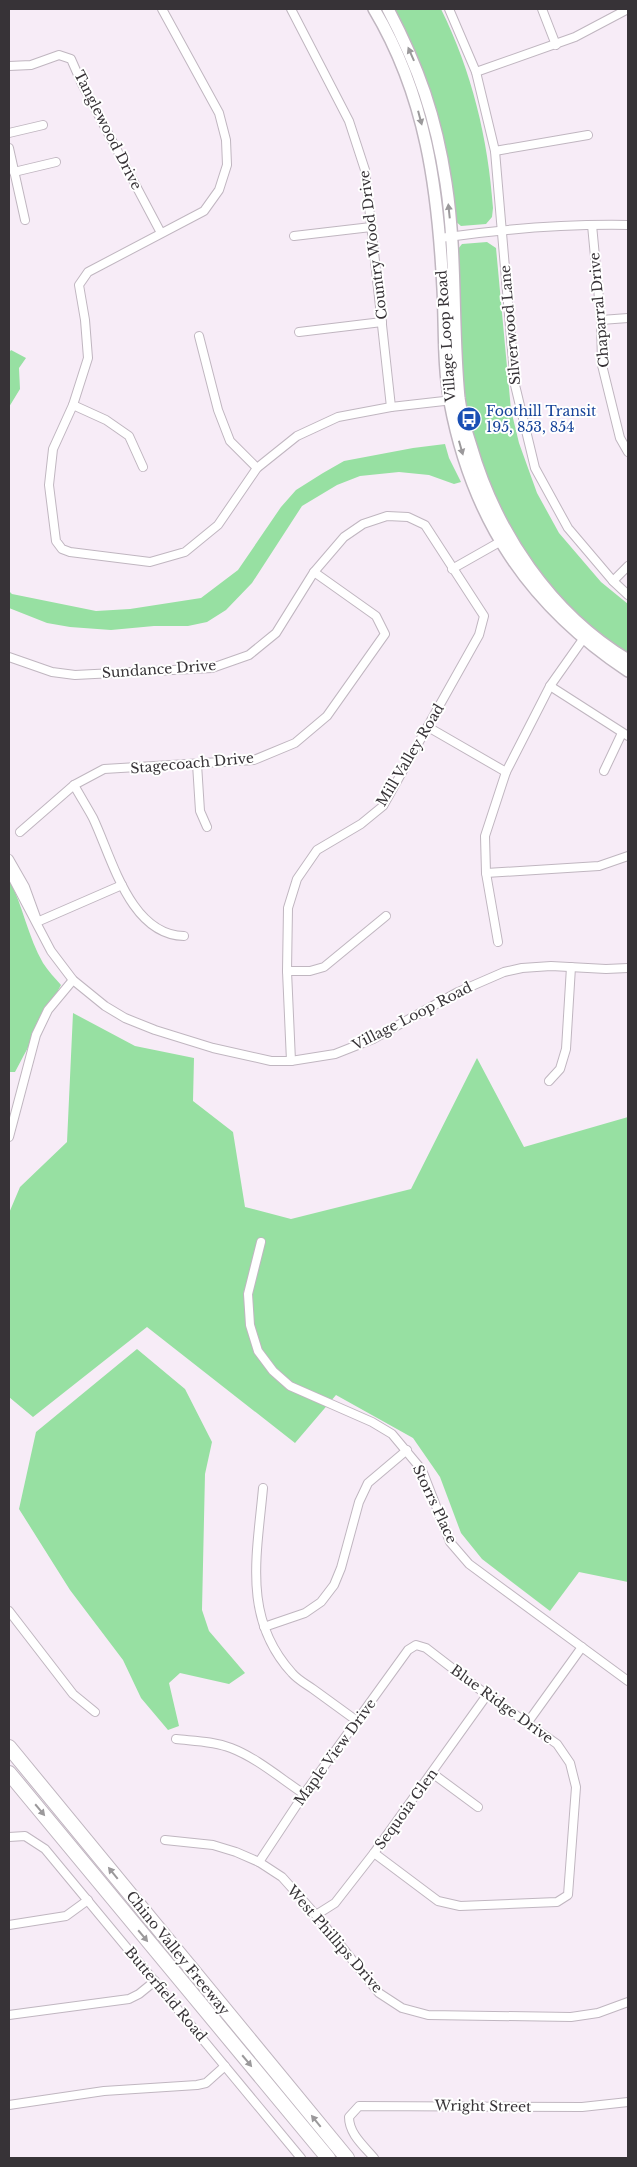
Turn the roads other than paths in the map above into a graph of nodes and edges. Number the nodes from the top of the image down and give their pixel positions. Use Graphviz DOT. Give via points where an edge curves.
graph roads {
  1 [pos="162,9"];
  2 [pos="291,9"];
  3 [pos="374,9"];
  4 [pos="388,9"];
  5 [pos="449,9"];
  6 [pos="542,9"];
  7 [pos="628,9"];
  8 [pos="556,45"];
  9 [pos="9,66"];
  10 [pos="476,72"];
  11 [pos="43,125"];
  12 [pos="9,133"];
  13 [pos="588,135"];
  14 [pos="9,148"];
  15 [pos="495,150"];
  16 [pos="56,162"];
  17 [pos="14,172"];
  18 [pos="25,220"];
  19 [pos="592,225"];
  20 [pos="628,225"];
  21 [pos="371,227"];
  22 [pos="503,231"];
  23 [pos="161,233"];
  24 [pos="294,236"];
  25 [pos="446,237"];
  26 [pos="628,318"];
  27 [pos="601,320"];
  28 [pos="382,322"];
  29 [pos="299,332"];
  30 [pos="199,336"];
  31 [pos="454,400"];
  32 [pos="73,405"];
  33 [pos="390,407"];
  34 [pos="628,452"];
  35 [pos="143,467"];
  36 [pos="257,468"];
  37 [pos="426,525"];
  38 [pos="504,540"];
  39 [pos="628,566"];
  40 [pos="452,569"];
  41 [pos="314,572"];
  42 [pos="613,581"];
  43 [pos="628,595"];
  44 [pos="586,636"];
  45 [pos="9,657"];
  46 [pos="628,660"];
  47 [pos="628,672"];
  48 [pos="550,686"];
  49 [pos="428,727"];
  50 [pos="625,734"];
  51 [pos="197,764"];
  52 [pos="604,771"];
  53 [pos="506,772"];
  54 [pos="74,784"];
  55 [pos="206,827"];
  56 [pos="20,832"];
  57 [pos="628,856"];
  58 [pos="9,859"];
  59 [pos="9,871"];
  60 [pos="486,873"];
  61 [pos="122,885"];
  62 [pos="386,916"];
  63 [pos="37,922"];
  64 [pos="184,936"];
  65 [pos="498,942"];
  66 [pos="571,967"];
  67 [pos="628,968"];
  68 [pos="287,971"];
  69 [pos="73,980"];
  70 [pos="291,1061"];
  71 [pos="549,1081"];
  72 [pos="9,1136"];
  73 [pos="261,1242"];
  74 [pos="407,1450"];
  75 [pos="264,1488"];
  76 [pos="9,1611"];
  77 [pos="264,1627"];
  78 [pos="416,1645"];
  79 [pos="582,1647"];
  80 [pos="628,1681"];
  81 [pos="487,1695"];
  82 [pos="95,1712"];
  83 [pos="357,1721"];
  84 [pos="528,1722"];
  85 [pos="176,1739"];
  86 [pos="9,1747"];
  87 [pos="9,1773"];
  88 [pos="432,1773"];
  89 [pos="304,1794"];
  90 [pos="478,1807"];
  91 [pos="9,1837"];
  92 [pos="165,1840"];
  93 [pos="374,1853"];
  94 [pos="259,1862"];
  95 [pos="88,1900"];
  96 [pos="316,1915"];
  97 [pos="9,1925"];
  98 [pos="155,1981"];
  99 [pos="628,2002"];
  100 [pos="9,2015"];
  101 [pos="225,2066"];
  102 [pos="628,2102"];
  103 [pos="9,2105"];
  104 [pos="301,2158"];
  105 [pos="328,2158"];
  106 [pos="347,2158"];
  107 [pos="374,2158"];
  1 -- 23 [label="street" via="219,113 226,140 227,165 219,190 204,211"];
  2 -- 21 [label="street, Country Wood Drive" via="349,121 365,170"];
  3 -- 25 [label="main road, Village Loop Road, one-way" via="406,73 419,112"];
  25 -- 4 [label="main road, Village Loop Road, one-way" via="446,184 430,105 418,69"];
  5 -- 10 [label="street, Silverwood Lane"];
  6 -- 8 [label="street"];
  7 -- 8 [label="street"];
  8 -- 10 [label="street"];
  9 -- 23 [label="street, Tanglewood Drive" via="31,65 59,55 71,59"];
  10 -- 15 [label="street, Silverwood Lane"];
  11 -- 12 [label="street"];
  13 -- 15 [label="street"];
  14 -- 17 [label="street"];
  15 -- 22 [label="street, Silverwood Lane"];
  16 -- 17 [label="street"];
  17 -- 18 [label="street"];
  19 -- 20 [label="street"];
  19 -- 22 [label="street"];
  19 -- 27 [label="street, Chaparral Drive"];
  21 -- 24 [label="street"];
  21 -- 28 [label="street, Country Wood Drive"];
  22 -- 25 [label="street"];
  22 -- 42 [label="street, Silverwood Lane" via="515,385 535,468 568,528"];
  23 -- 32 [label="street" via="88,272 79,285 88,358"];
  25 -- 31 [label="main road, Village Loop Road"];
  26 -- 27 [label="street"];
  27 -- 34 [label="street, Chaparral Drive" via="602,365 620,438"];
  28 -- 29 [label="street"];
  28 -- 33 [label="street, Country Wood Drive"];
  30 -- 36 [label="street" via="218,410 230,441"];
  31 -- 33 [label="street"];
  31 -- 38 [label="main road, Village Loop Road"];
  32 -- 35 [label="street" via="106,420 129,436"];
  32 -- 36 [label="street" via="54,449 49,485 56,541 62,549 70,552 150,562 184,552 218,525"];
  33 -- 36 [label="street" via="338,417 297,436"];
  37 -- 40 [label="street, Mill Valley Road"];
  37 -- 41 [label="street, Sundance Drive" via="408,517 387,516 363,524 344,537"];
  38 -- 40 [label="street"];
  38 -- 44 [label="main road, Village Loop Road"];
  39 -- 42 [label="street"];
  40 -- 49 [label="street, Mill Valley Road" via="484,616 479,635"];
  41 -- 45 [label="street, Sundance Drive" via="276,633 249,655 212,668 76,675 52,672"];
  41 -- 51 [label="street, Stagecoach Drive" via="376,616 385,634 327,716 295,744 254,760"];
  42 -- 43 [label="street, Silverwood Lane"];
  44 -- 46 [label="main road, Village Loop Road"];
  44 -- 47 [label="main road, Village Loop Road"];
  44 -- 48 [label="street"];
  48 -- 50 [label="street"];
  48 -- 53 [label="street"];
  49 -- 53 [label="street"];
  49 -- 68 [label="street, Mill Valley Road" via="383,806 361,824 317,850 297,878 288,908"];
  50 -- 52 [label="street"];
  51 -- 54 [label="street, Stagecoach Drive" via="104,769"];
  51 -- 55 [label="street" via="200,811"];
  53 -- 60 [label="street" via="485,836"];
  54 -- 56 [label="street, Stagecoach Drive"];
  54 -- 61 [label="street"];
  57 -- 60 [label="street" via="599,866"];
  58 -- 63 [label="street, Village Loop Road" via="25,887"];
  59 -- 63 [label="street, Village Loop Road"];
  60 -- 65 [label="street"];
  61 -- 63 [label="street"];
  61 -- 64 [label="street" via="138,913 162,933"];
  62 -- 68 [label="street" via="324,967"];
  63 -- 69 [label="street, Village Loop Road" via="51,951"];
  66 -- 67 [label="street, Village Loop Road"];
  66 -- 70 [label="street, Village Loop Road" via="522,968 504,972 464,988 374,1039 336,1054"];
  66 -- 71 [label="street" via="566,1049 560,1069"];
  68 -- 70 [label="street, Mill Valley Road"];
  69 -- 70 [label="street, Village Loop Road" via="105,1006 156,1030 252,1058"];
  69 -- 72 [label="street" via="48,1010 36,1035"];
  73 -- 74 [label="street, Storrs Place" via="248,1294 250,1325 258,1351 290,1386 372,1422 392,1434"];
  74 -- 77 [label="street" via="368,1483 359,1502 341,1568 334,1585 321,1602 305,1613"];
  74 -- 79 [label="street, Storrs Place" via="422,1470 450,1542 469,1564"];
  75 -- 77 [label="street" via="256,1601"];
  76 -- 82 [label="street" via="73,1694"];
  77 -- 83 [label="street" via="274,1649 293,1675"];
  78 -- 81 [label="street, Blue Ridge Drive" via="426,1648"];
  78 -- 83 [label="street, Maple View Drive" via="408,1650"];
  79 -- 80 [label="street, Storrs Place"];
  79 -- 84 [label="street"];
  81 -- 84 [label="street, Blue Ridge Drive"];
  81 -- 88 [label="street, Sequoia Glen"];
  83 -- 89 [label="street, Maple View Drive"];
  84 -- 93 [label="street, Blue Ridge Drive" via="557,1744 570,1763 576,1787 568,1895 557,1902 460,1906 438,1901"];
  85 -- 89 [label="street" via="230,1748 248,1756"];
  106 -- 86 [label="highway, Chino Valley Freeway, one-way"];
  87 -- 105 [label="highway, Chino Valley Freeway, one-way"];
  88 -- 90 [label="street"];
  88 -- 93 [label="street, Sequoia Glen"];
  89 -- 94 [label="street, Maple View Drive"];
  91 -- 95 [label="street, Butterfield Road" via="25,1836 45,1848"];
  92 -- 94 [label="street, West Phillips Drive" via="213,1845"];
  93 -- 96 [label="street, Sequoia Glen" via="335,1903"];
  94 -- 96 [label="street, West Phillips Drive" via="282,1877"];
  95 -- 97 [label="street" via="66,1916"];
  95 -- 98 [label="street, Butterfield Road"];
  96 -- 99 [label="street, West Phillips Drive" via="379,1993 402,2008 428,2015 571,2017 598,2013"];
  98 -- 100 [label="street" via="128,1999"];
  98 -- 101 [label="street, Butterfield Road"];
  101 -- 103 [label="street" via="206,2083 197,2085 104,2091"];
  101 -- 104 [label="street, Butterfield Road"];
  102 -- 107 [label="street, Wright Street" via="582,2107 359,2106 352,2111 349,2123"];
}
